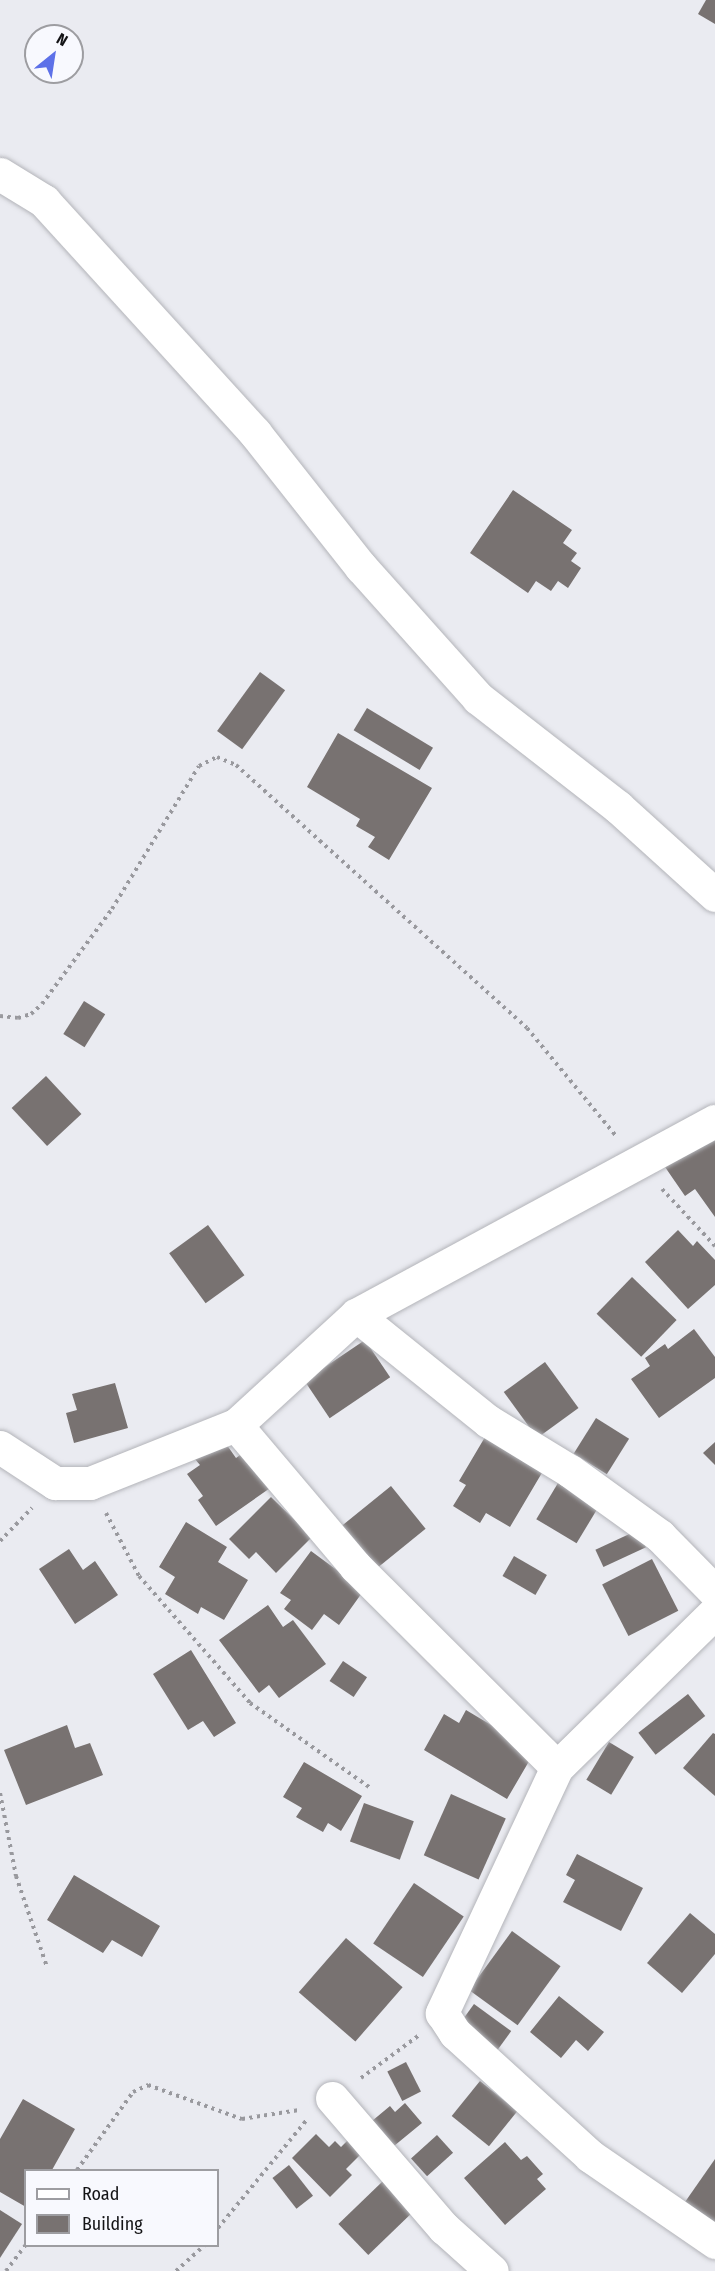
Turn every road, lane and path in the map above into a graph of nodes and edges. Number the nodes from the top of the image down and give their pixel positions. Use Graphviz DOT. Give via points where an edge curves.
graph roads {
  1 [pos="0,174"];
  2 [pos="715,895"];
  3 [pos="0,1016"];
  4 [pos="715,1121"];
  5 [pos="640,1165"];
  6 [pos="715,1246"];
  7 [pos="356,1315"];
  8 [pos="236,1425"];
  9 [pos="0,1447"];
  10 [pos="90,1483"];
  11 [pos="55,1484"];
  12 [pos="0,1541"];
  13 [pos="715,1592"];
  14 [pos="715,1612"];
  15 [pos="556,1767"];
  16 [pos="369,1787"];
  17 [pos="0,1793"];
  18 [pos="47,1967"];
  19 [pos="322,2103"];
  20 [pos="78,2169"];
  21 [pos="715,2242"];
  22 [pos="24,2247"];
  23 [pos="203,2247"];
  24 [pos="6,2271"];
  25 [pos="176,2271"];
  26 [pos="492,2271"];
  1 -- 2 [label="street" via="44,201 255,432 361,567 478,698 618,807"];
  3 -- 5 [label="path" via="25,1016 42,1004 112,909 199,766 217,757 236,765 527,1028"];
  4 -- 5 [label="street"];
  5 -- 6 [label="path"];
  5 -- 7 [label="street"];
  7 -- 8 [label="street"];
  7 -- 13 [label="street" via="489,1421 570,1471 660,1536"];
  8 -- 10 [label="street"];
  8 -- 15 [label="street" via="355,1566"];
  9 -- 11 [label="street"];
  10 -- 11 [label="street"];
  10 -- 16 [label="path" via="139,1576 250,1703"];
  11 -- 12 [label="path"];
  14 -- 15 [label="street"];
  15 -- 21 [label="street" via="442,2013 455,2033 590,2156"];
  17 -- 18 [label="path" via="16,1876"];
  19 -- 20 [label="path" via="242,2119 148,2085 133,2092"];
  19 -- 26 [label="street" via="444,2228"];
  22 -- 24 [label="path"];
  23 -- 25 [label="path"];
}
